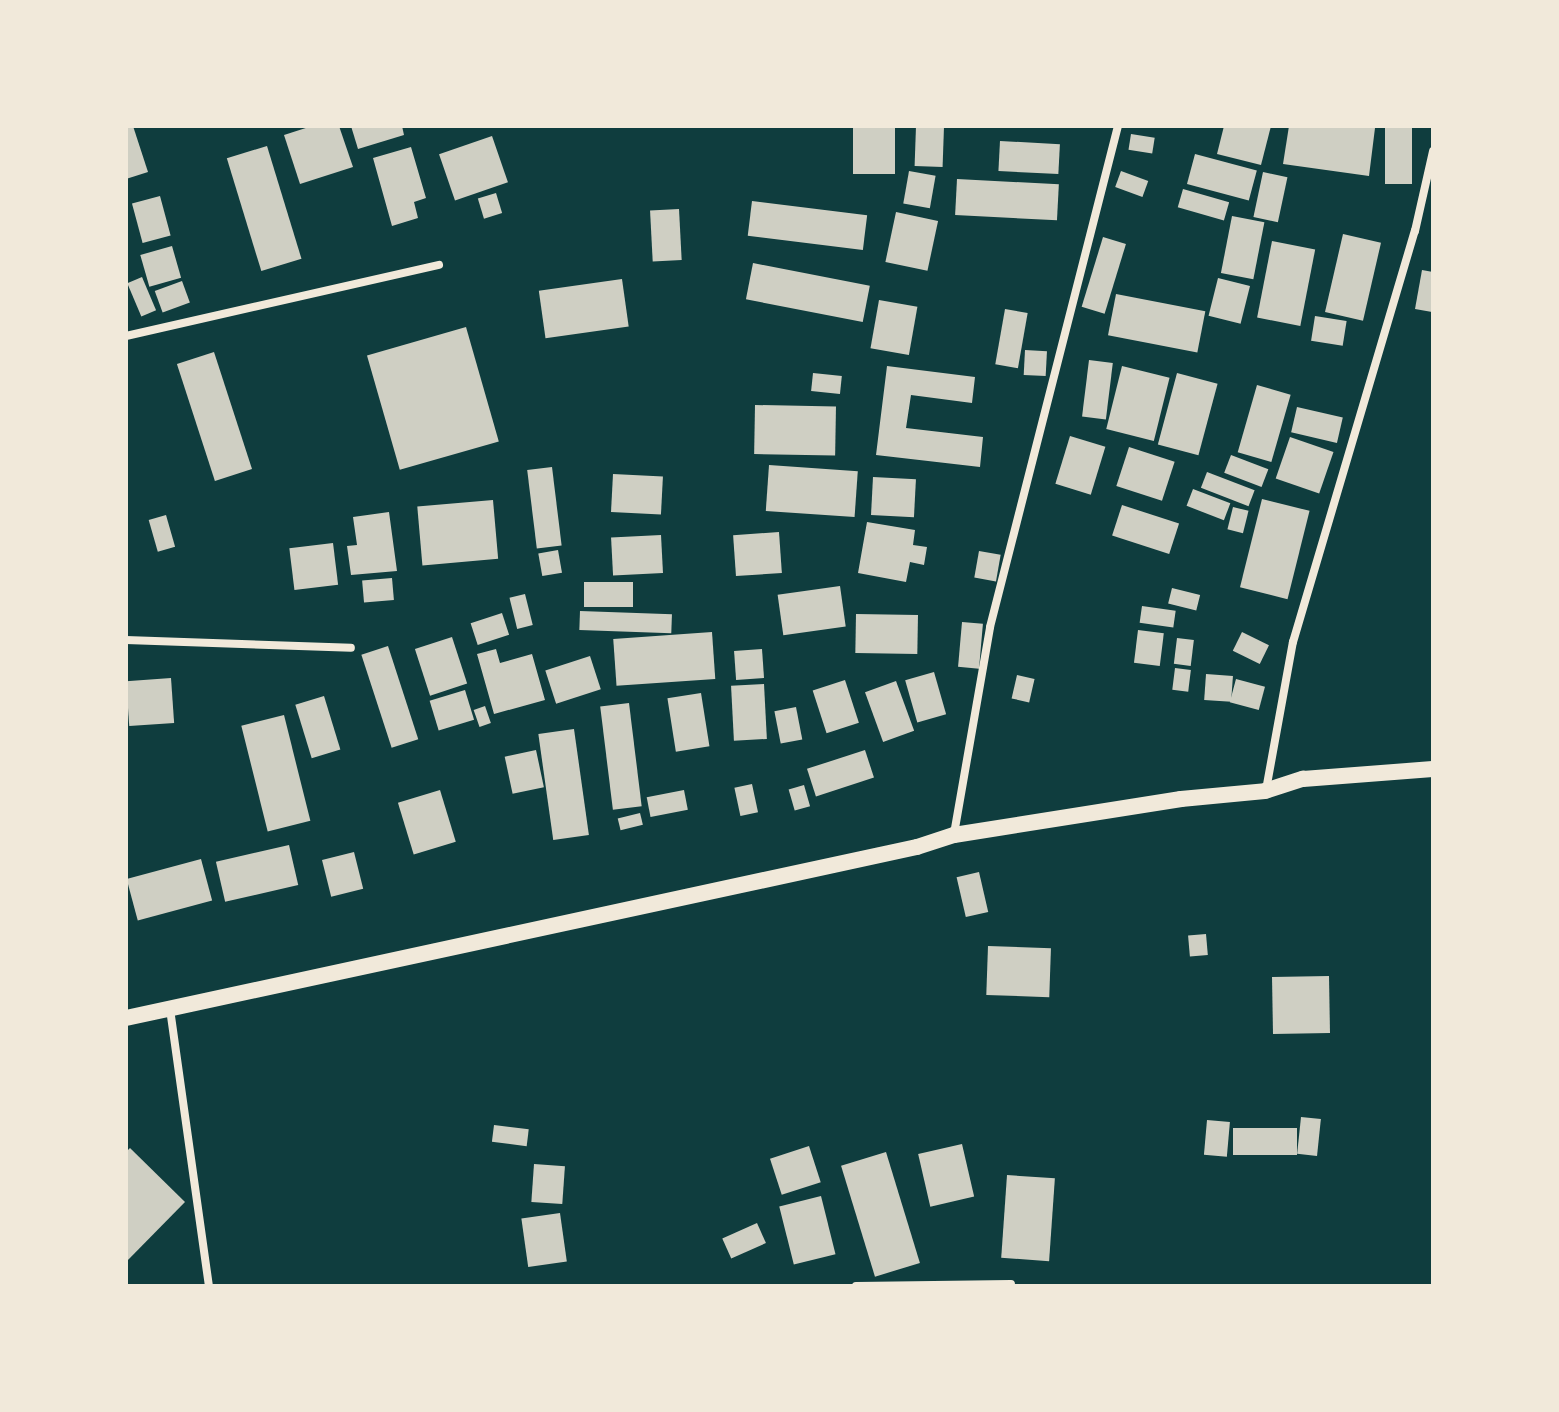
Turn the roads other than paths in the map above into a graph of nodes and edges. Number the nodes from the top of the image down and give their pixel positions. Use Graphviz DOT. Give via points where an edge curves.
graph roads {
  1 [pos="1118,126"];
  2 [pos="1433,151"];
  3 [pos="439,265"];
  4 [pos="126,336"];
  5 [pos="126,640"];
  6 [pos="351,648"];
  7 [pos="1433,769"];
  8 [pos="1265,791"];
  9 [pos="954,835"];
  10 [pos="170,1009"];
  11 [pos="126,1018"];
  12 [pos="1011,1284"];
  13 [pos="209,1286"];
  14 [pos="856,1286"];
  1 -- 9 [label="street" via="990,627"];
  2 -- 8 [label="street" via="1415,231 1293,642"];
  3 -- 4 [label="street"];
  5 -- 6 [label="street"];
  7 -- 8 [label="main road" via="1303,779"];
  8 -- 9 [label="main road"];
  9 -- 10 [label="main road"];
  10 -- 11 [label="main road"];
  10 -- 13 [label="street"];
  12 -- 14 [label="street"];
}
